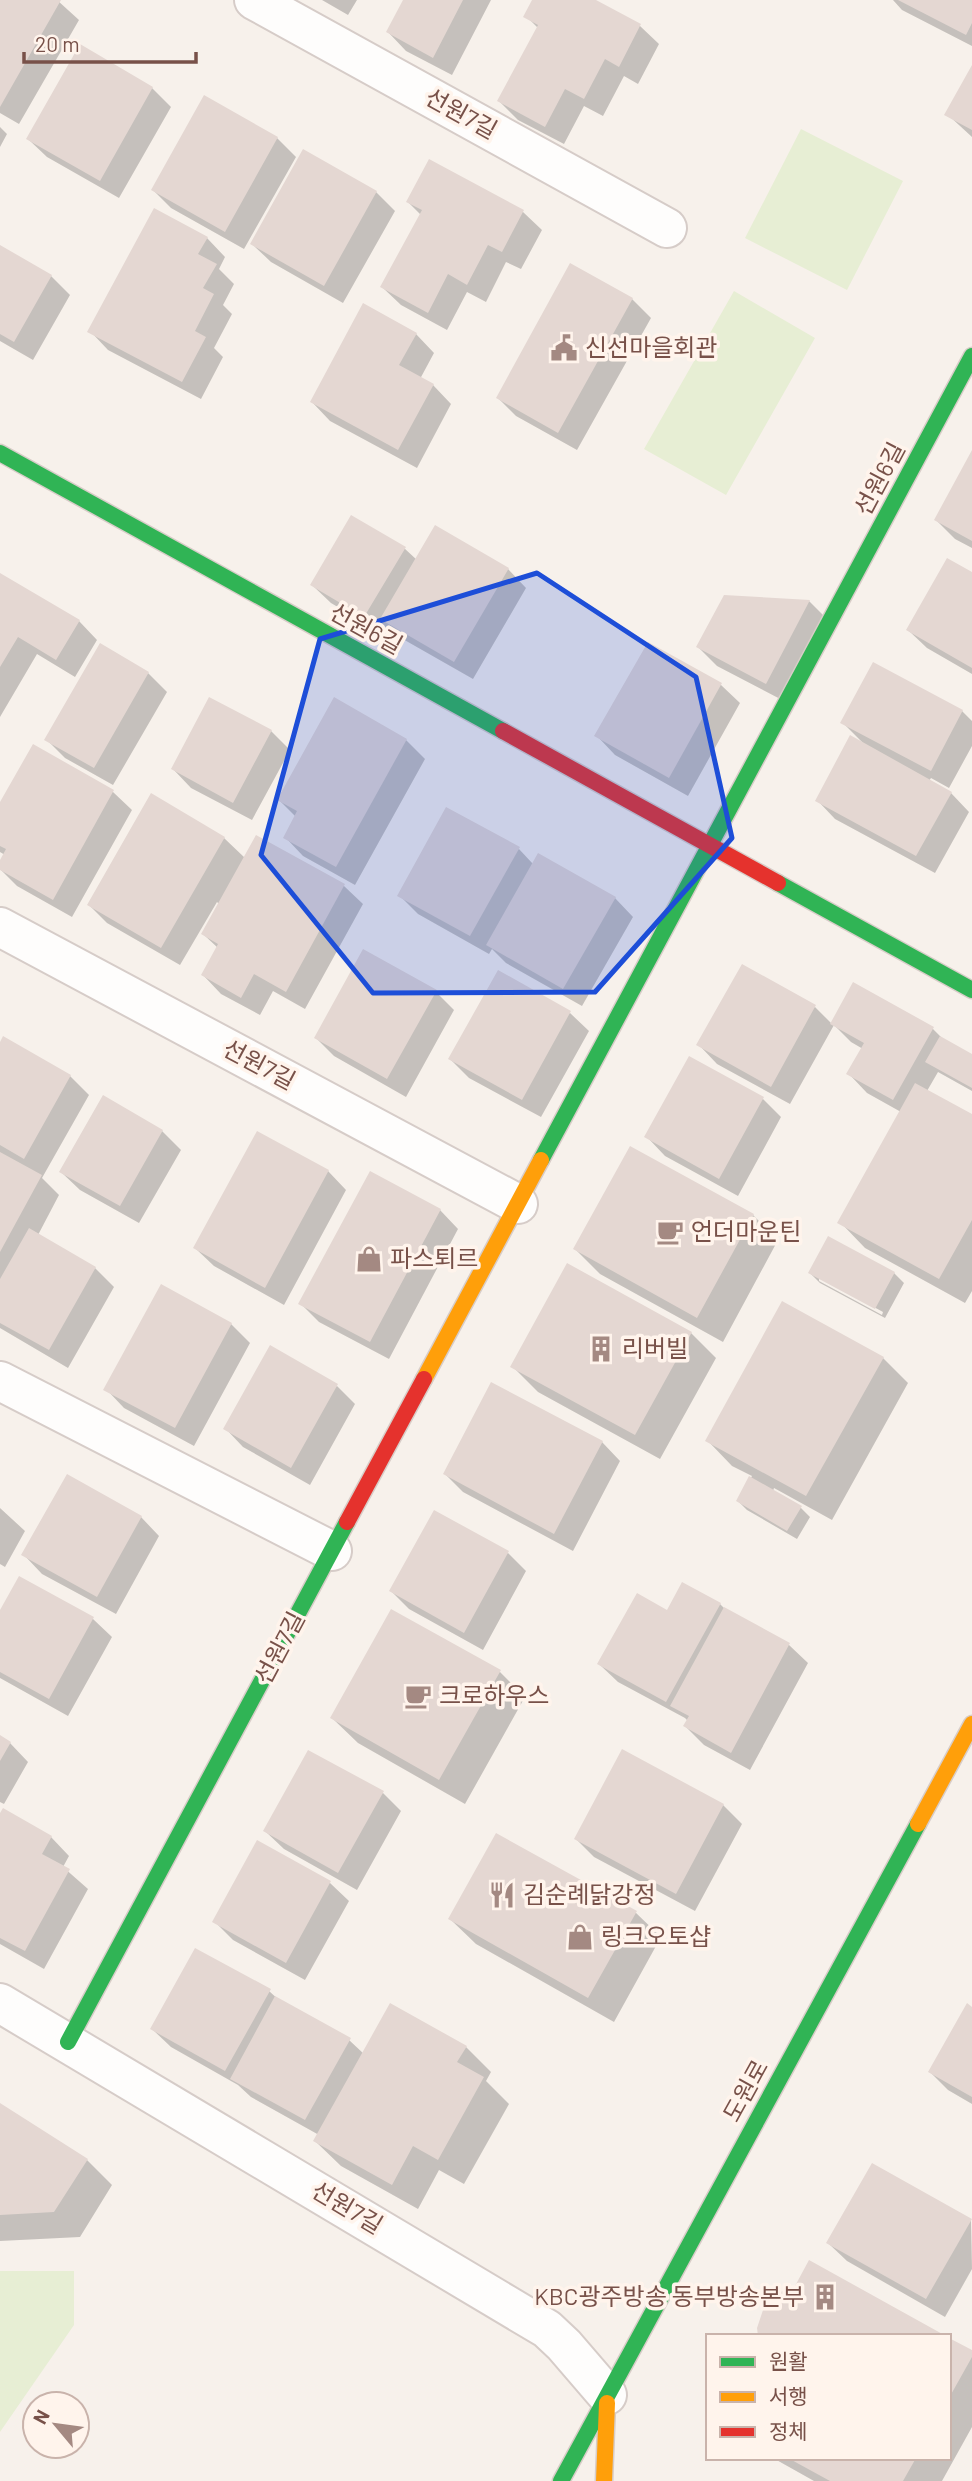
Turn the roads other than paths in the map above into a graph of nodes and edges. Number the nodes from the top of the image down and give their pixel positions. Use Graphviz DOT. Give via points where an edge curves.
graph roads {
  1 [pos="254,0"];
  2 [pos="667,228"];
  3 [pos="972,356"];
  4 [pos="0,453"];
  5 [pos="710,845"];
  6 [pos="0,927"];
  7 [pos="972,990"];
  8 [pos="518,1204"];
  9 [pos="0,1381"];
  10 [pos="332,1551"];
  11 [pos="972,1724"];
  12 [pos="0,2003"];
  13 [pos="68,2042"];
  14 [pos="607,2395"];
  15 [pos="561,2481"];
  16 [pos="604,2481"];
  1 -- 2 [label="street, 선원7길"];
  3 -- 5 [label="street, 선원6길"];
  4 -- 5 [label="street, 선원6길"];
  5 -- 7 [label="street, 선원6길"];
  5 -- 8 [label="street, 선원7길"];
  6 -- 8 [label="street, 선원7길"];
  8 -- 10 [label="street, 선원7길"];
  9 -- 10 [label="street"];
  10 -- 13 [label="street, 선원7길"];
  11 -- 14 [label="street, 도원로"];
  12 -- 13 [label="street, 선원7길"];
  13 -- 14 [label="street, 선원7길" via="547,2329"];
  14 -- 15 [label="street, 도원로"];
  14 -- 16 [label="street"];
}
